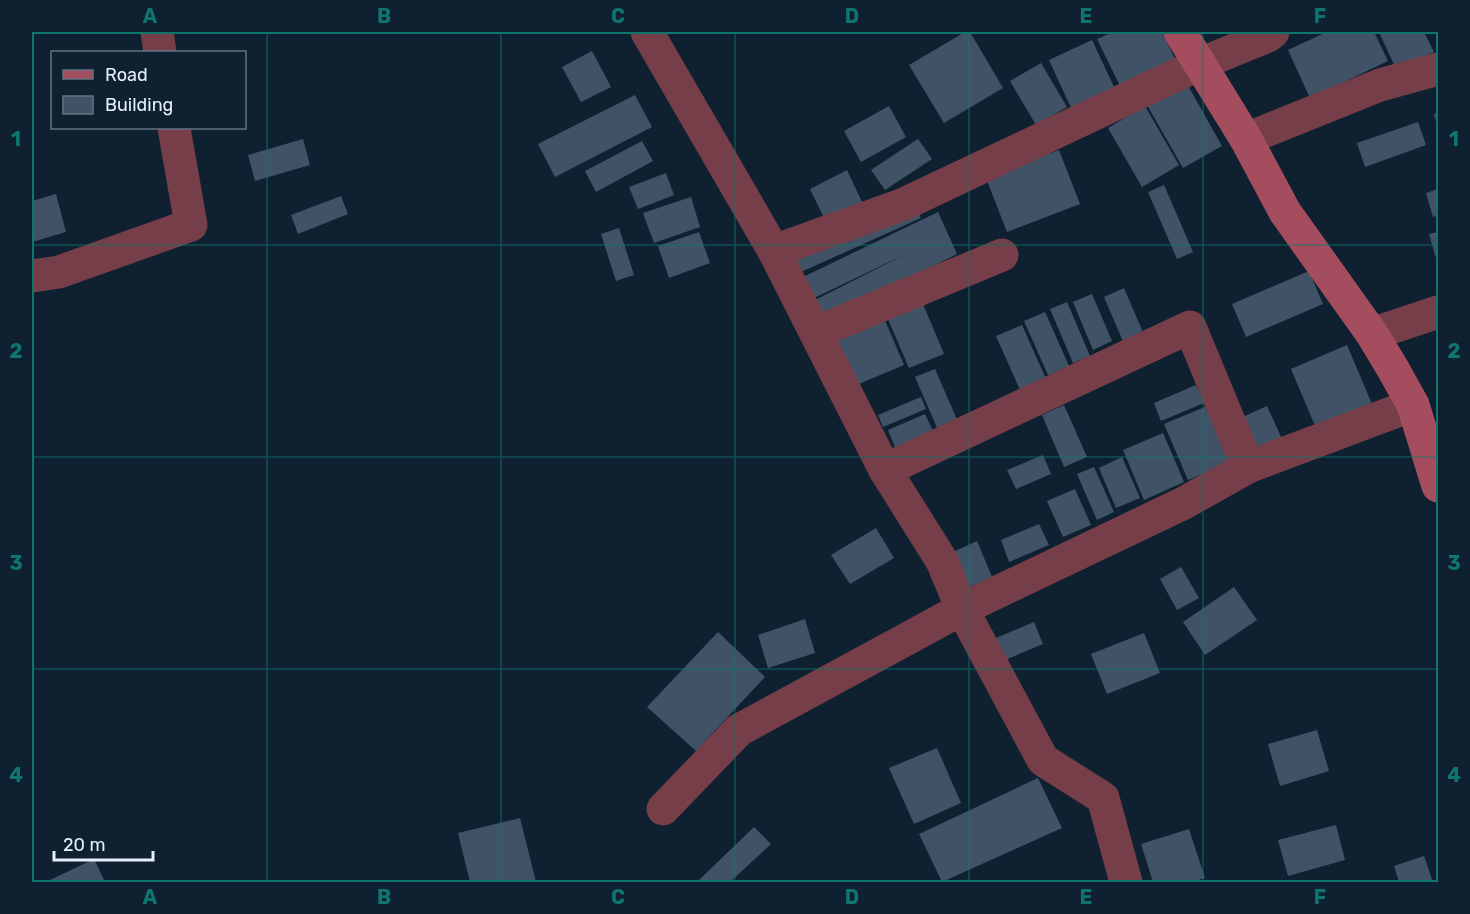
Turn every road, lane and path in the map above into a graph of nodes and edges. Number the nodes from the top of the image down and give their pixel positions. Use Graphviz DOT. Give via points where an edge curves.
graph roads {
  1 [pos="157,32"];
  2 [pos="647,32"];
  3 [pos="1180,32"];
  4 [pos="1273,32"];
  5 [pos="160,51"];
  6 [pos="1200,64"];
  7 [pos="1438,69"];
  8 [pos="174,129"];
  9 [pos="1246,139"];
  10 [pos="774,251"];
  11 [pos="1002,255"];
  12 [pos="32,276"];
  13 [pos="1438,312"];
  14 [pos="817,332"];
  15 [pos="1372,334"];
  16 [pos="1413,405"];
  17 [pos="1434,453"];
  18 [pos="1248,467"];
  19 [pos="885,470"];
  20 [pos="1438,486"];
  21 [pos="962,609"];
  22 [pos="663,809"];
  23 [pos="1126,882"];
  1 -- 5 [label="street"];
  2 -- 10 [label="street"];
  3 -- 6 [label="main road"];
  4 -- 6 [label="street"];
  6 -- 9 [label="main road"];
  6 -- 10 [label="street" via="904,204"];
  7 -- 9 [label="street" via="1380,85"];
  8 -- 12 [label="street" via="191,225 59,272"];
  9 -- 15 [label="main road" via="1285,212"];
  10 -- 14 [label="street"];
  11 -- 14 [label="street"];
  13 -- 15 [label="street"];
  14 -- 19 [label="street"];
  15 -- 16 [label="main road"];
  16 -- 17 [label="main road"];
  16 -- 18 [label="street"];
  17 -- 20 [label="main road"];
  18 -- 19 [label="street" via="1190,327"];
  18 -- 21 [label="street" via="1184,503"];
  19 -- 21 [label="street" via="942,561"];
  21 -- 22 [label="street" via="739,730"];
  21 -- 23 [label="street" via="1043,760 1103,798"];
}
